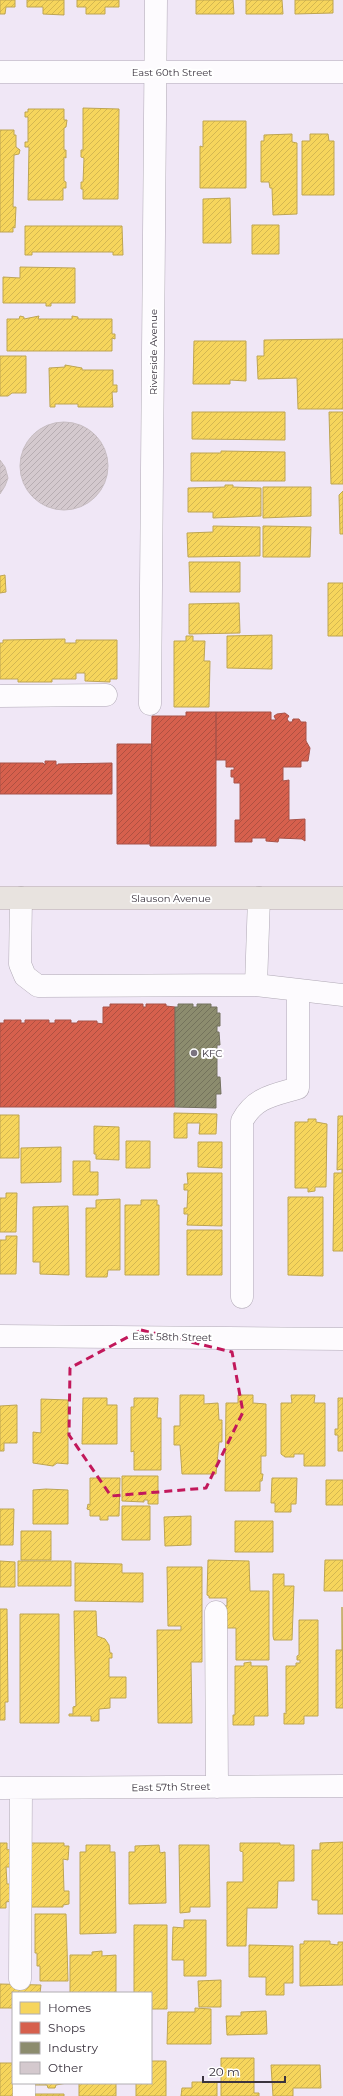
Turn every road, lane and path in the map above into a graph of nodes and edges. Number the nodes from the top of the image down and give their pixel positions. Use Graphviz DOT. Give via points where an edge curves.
graph roads {
  1 [pos="156,0"];
  2 [pos="0,72"];
  3 [pos="155,72"];
  4 [pos="343,72"];
  5 [pos="106,695"];
  6 [pos="0,696"];
  7 [pos="150,704"];
  8 [pos="11,898"];
  9 [pos="259,898"];
  10 [pos="343,898"];
  11 [pos="256,985"];
  12 [pos="298,990"];
  13 [pos="343,995"];
  14 [pos="242,1297"];
  15 [pos="0,1336"];
  16 [pos="343,1339"];
  17 [pos="216,1612"];
  18 [pos="343,1786"];
  19 [pos="217,1787"];
  20 [pos="10,1788"];
  21 [pos="20,1979"];
  22 [pos="24,2084"];
  23 [pos="24,2096"];
  1 -- 3 [label="street, Riverside Avenue"];
  2 -- 3 [label="street, East 60th Street"];
  3 -- 4 [label="street, East 60th Street"];
  3 -- 7 [label="street, Riverside Avenue"];
  5 -- 6 [label="street"];
  8 -- 9 [label="main road, Slauson Avenue"];
  8 -- 11 [label="street" via="20,964 25,976 38,986"];
  9 -- 10 [label="main road, Slauson Avenue"];
  9 -- 11 [label="street"];
  11 -- 12 [label="street"];
  12 -- 13 [label="street"];
  12 -- 14 [label="street" via="298,1088 263,1098 248,1110 242,1122"];
  15 -- 16 [label="street, East 58th Street"];
  17 -- 19 [label="street"];
  18 -- 19 [label="street, East 57th Street"];
  19 -- 20 [label="street, East 57th Street"];
  20 -- 21 [label="street"];
  22 -- 23 [label="street"];
}
